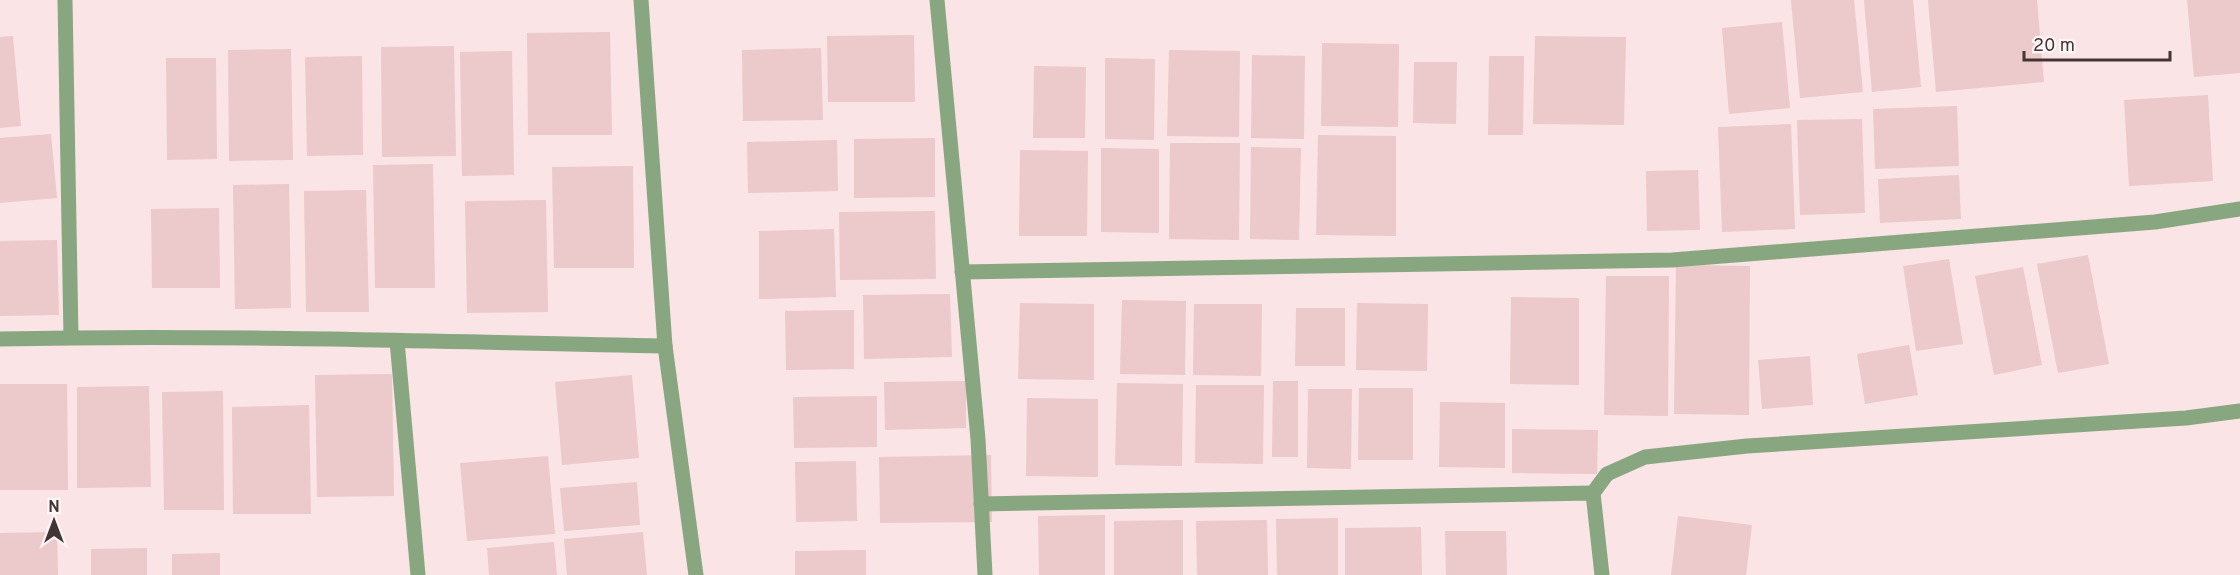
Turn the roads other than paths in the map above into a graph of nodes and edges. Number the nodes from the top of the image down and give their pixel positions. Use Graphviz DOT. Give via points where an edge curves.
graph roads {
  1 [pos="66,0"];
  2 [pos="641,0"];
  3 [pos="937,0"];
  4 [pos="2240,209"];
  5 [pos="962,272"];
  6 [pos="71,337"];
  7 [pos="0,339"];
  8 [pos="397,340"];
  9 [pos="665,346"];
  10 [pos="2240,411"];
  11 [pos="1593,493"];
  12 [pos="981,504"];
  13 [pos="418,575"];
  14 [pos="696,575"];
  15 [pos="985,575"];
  16 [pos="1602,575"];
  1 -- 6 [label="street"];
  2 -- 9 [label="street"];
  3 -- 5 [label="street"];
  4 -- 5 [label="street" via="2155,222 1672,260"];
  5 -- 12 [label="street"];
  6 -- 7 [label="street"];
  6 -- 8 [label="street"];
  8 -- 9 [label="street"];
  8 -- 13 [label="street"];
  9 -- 14 [label="street"];
  10 -- 11 [label="street" via="2186,418 1747,446 1645,457 1607,474"];
  11 -- 12 [label="street"];
  11 -- 16 [label="street"];
  12 -- 15 [label="street"];
}
